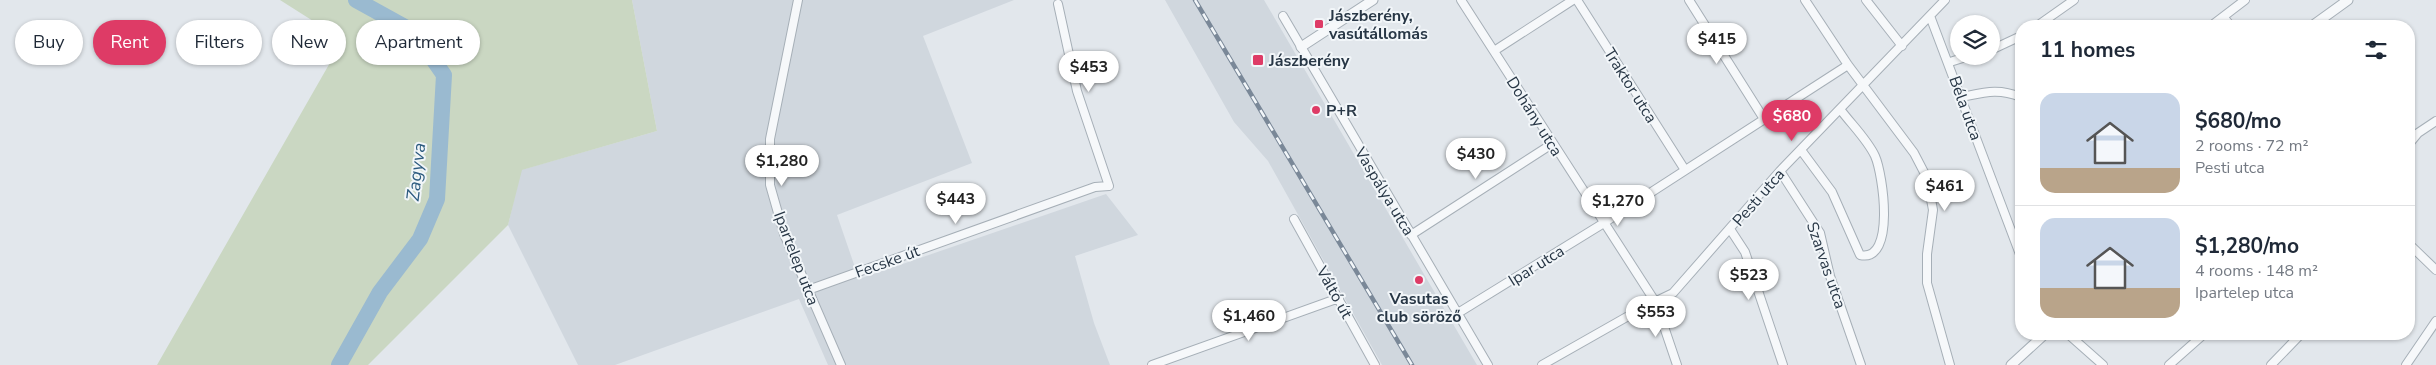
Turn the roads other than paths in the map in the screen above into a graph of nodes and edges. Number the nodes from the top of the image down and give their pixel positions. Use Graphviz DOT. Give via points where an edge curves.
graph roads {
  1 [pos="798,0"];
  2 [pos="1373,0"];
  3 [pos="1461,0"];
  4 [pos="1575,0"];
  5 [pos="1689,0"];
  6 [pos="1805,0"];
  7 [pos="1866,0"];
  8 [pos="1944,0"];
  9 [pos="2074,0"];
  10 [pos="2246,0"];
  11 [pos="2348,0"];
  12 [pos="1058,4"];
  13 [pos="1283,16"];
  14 [pos="1930,16"];
  15 [pos="2224,18"];
  16 [pos="2046,20"];
  17 [pos="2221,20"];
  18 [pos="2320,20"];
  19 [pos="2015,39"];
  20 [pos="1902,46"];
  21 [pos="2000,46"];
  22 [pos="1301,47"];
  23 [pos="1494,51"];
  24 [pos="1950,62"];
  25 [pos="1848,65"];
  26 [pos="1951,65"];
  27 [pos="1863,86"];
  28 [pos="2015,95"];
  29 [pos="1962,97"];
  30 [pos="1840,109"];
  31 [pos="1764,119"];
  32 [pos="2436,122"];
  33 [pos="2415,137"];
  34 [pos="1552,144"];
  35 [pos="1801,150"];
  36 [pos="1685,170"];
  37 [pos="1780,171"];
  38 [pos="1294,219"];
  39 [pos="1604,222"];
  40 [pos="1730,229"];
  41 [pos="1411,235"];
  42 [pos="2015,241"];
  43 [pos="2415,250"];
  44 [pos="2436,270"];
  45 [pos="808,290"];
  46 [pos="1339,298"];
  47 [pos="1656,303"];
  48 [pos="1458,313"];
  49 [pos="2436,321"];
  50 [pos="2039,340"];
  51 [pos="2075,340"];
  52 [pos="2197,340"];
  53 [pos="2295,340"];
  54 [pos="841,365"];
  55 [pos="1152,365"];
  56 [pos="1375,365"];
  57 [pos="1488,365"];
  58 [pos="1542,365"];
  59 [pos="1677,365"];
  60 [pos="1783,365"];
  61 [pos="1861,365"];
  62 [pos="1950,365"];
  63 [pos="2013,365"];
  64 [pos="2103,365"];
  65 [pos="2169,365"];
  66 [pos="2271,365"];
  67 [pos="2406,365"];
  1 -- 45 [label="street, Ipartelep utca" via="770,139 770,185 784,234"];
  2 -- 22 [label="street"];
  3 -- 23 [label="street, Dohány utca"];
  4 -- 23 [label="street"];
  4 -- 36 [label="street, Traktor utca"];
  5 -- 31 [label="street"];
  6 -- 25 [label="street"];
  7 -- 20 [label="street"];
  8 -- 14 [label="street, Pesti utca"];
  9 -- 16 [label="street"];
  10 -- 15 [label="street"];
  11 -- 18 [label="street"];
  12 -- 45 [label="street, Fecske út" via="1077,91 1109,186 1095,187"];
  13 -- 22 [label="street, Vaspálya utca"];
  14 -- 20 [label="street, Pesti utca"];
  14 -- 24 [label="street, Béla utca"];
  15 -- 17 [label="street"];
  19 -- 21 [label="street"];
  20 -- 27 [label="street, Pesti utca"];
  22 -- 41 [label="street, Vaspálya utca"];
  23 -- 34 [label="street, Dohány utca"];
  25 -- 27 [label="street"];
  25 -- 31 [label="street, Ipar utca"];
  26 -- 29 [label="street, Béla utca"];
  27 -- 30 [label="street, Pesti utca"];
  27 -- 62 [label="street" via="1914,154 1927,178 1933,210 1927,283"];
  28 -- 29 [label="street" via="1996,90"];
  29 -- 42 [label="street, Béla utca"];
  30 -- 35 [label="street, Pesti utca"];
  30 -- 35 [label="street" via="1871,148 1883,178 1884,230 1879,249 1874,254 1860,255 1832,192"];
  31 -- 36 [label="street, Ipar utca"];
  32 -- 33 [label="street"];
  34 -- 39 [label="street, Dohány utca"];
  34 -- 41 [label="street"];
  35 -- 37 [label="street, Pesti utca"];
  36 -- 39 [label="street, Ipar utca"];
  37 -- 40 [label="street, Pesti utca"];
  37 -- 61 [label="street, Szarvas utca" via="1820,233 1830,276"];
  38 -- 46 [label="street, Váltó út"];
  39 -- 47 [label="street, Dohány utca"];
  39 -- 48 [label="street, Ipar utca"];
  40 -- 47 [label="street, Pesti utca" via="1673,294"];
  40 -- 60 [label="street" via="1745,252"];
  41 -- 48 [label="street, Vaspálya utca"];
  43 -- 44 [label="street"];
  45 -- 54 [label="street, Ipartelep utca"];
  46 -- 55 [label="street"];
  46 -- 56 [label="street, Váltó út"];
  47 -- 58 [label="street, Pesti utca"];
  47 -- 59 [label="street, Dohány utca"];
  48 -- 57 [label="street, Vaspálya utca"];
  49 -- 67 [label="street"];
  50 -- 63 [label="street"];
  51 -- 64 [label="street"];
  52 -- 65 [label="street"];
  53 -- 66 [label="street"];
}
